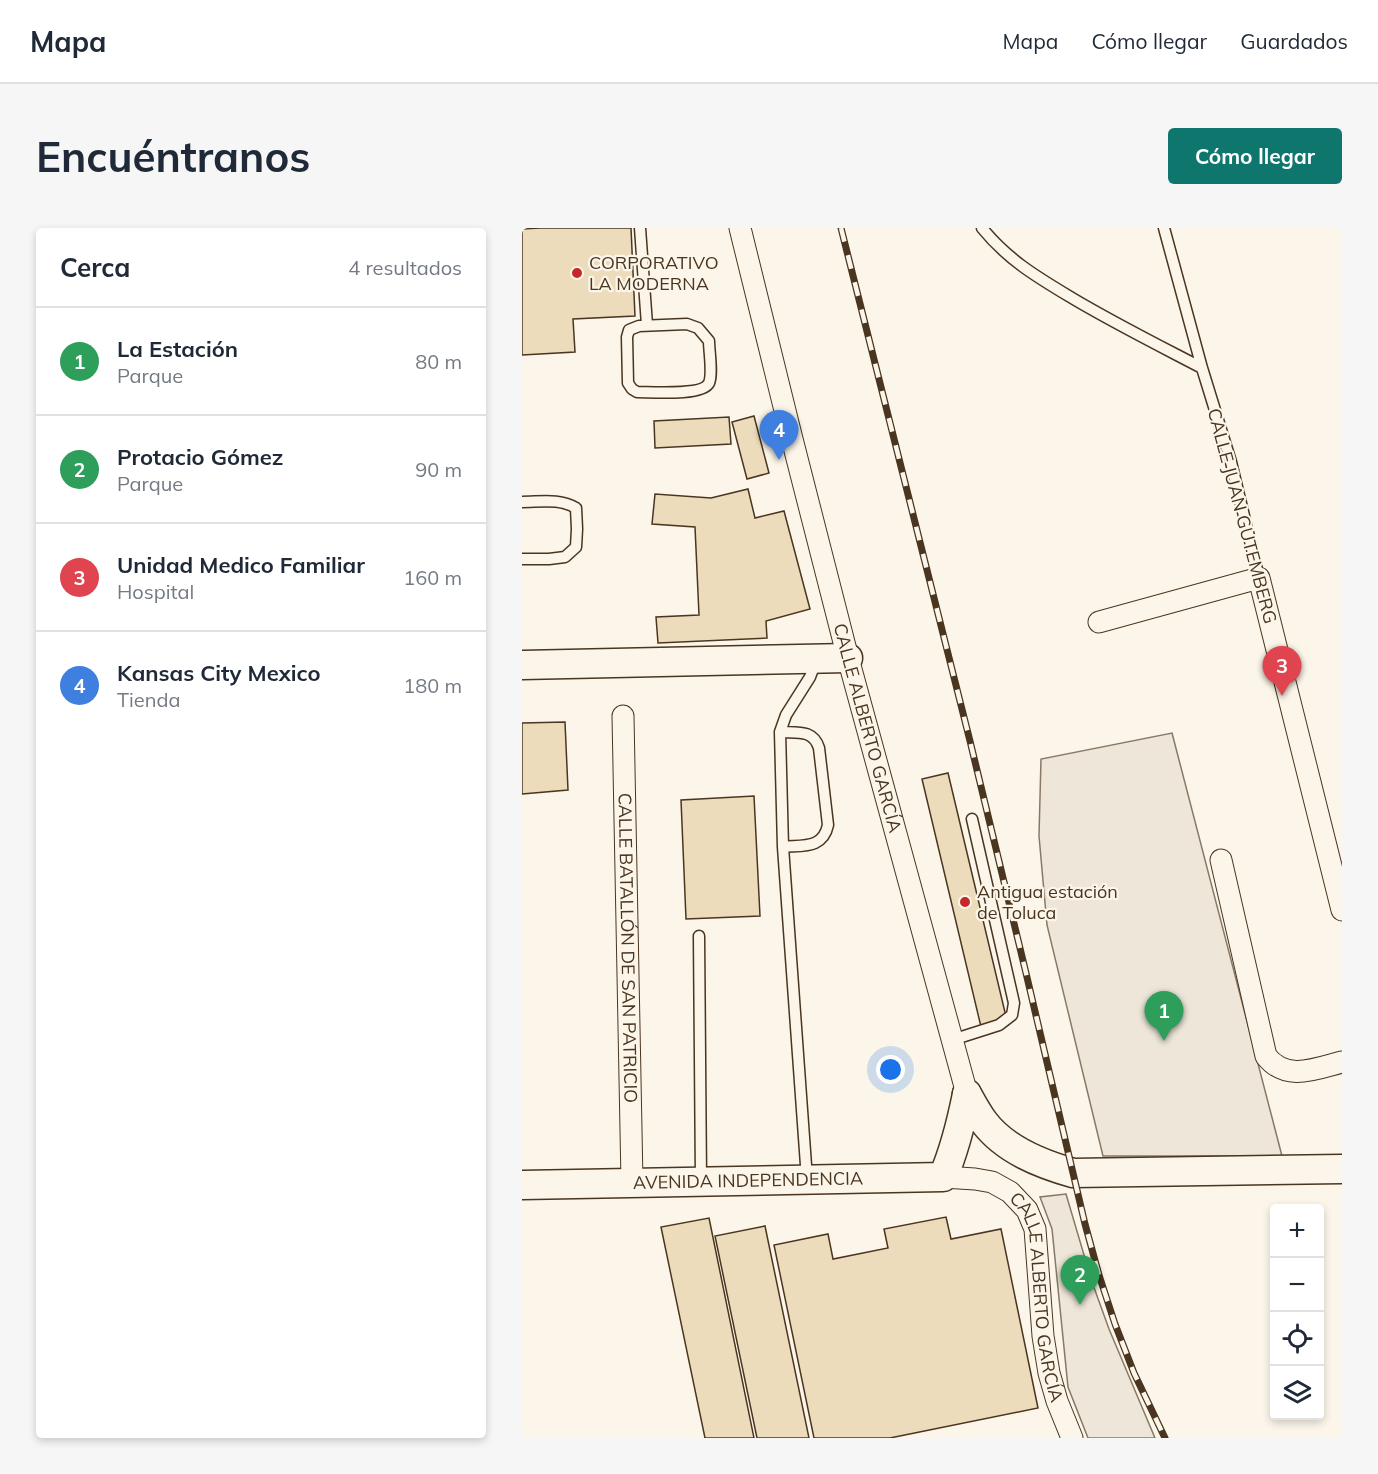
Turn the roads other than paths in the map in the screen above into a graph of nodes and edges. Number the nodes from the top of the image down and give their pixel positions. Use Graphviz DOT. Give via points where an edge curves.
graph roads {
  1 [pos="640,228"];
  2 [pos="740,228"];
  3 [pos="982,228"];
  4 [pos="1164,228"];
  5 [pos="647,325"];
  6 [pos="1202,368"];
  7 [pos="522,502"];
  8 [pos="522,559"];
  9 [pos="1259,578"];
  10 [pos="1099,622"];
  11 [pos="848,658"];
  12 [pos="816,659"];
  13 [pos="522,664"];
  14 [pos="623,716"];
  15 [pos="780,732"];
  16 [pos="972,819"];
  17 [pos="783,848"];
  18 [pos="1221,860"];
  19 [pos="1339,886"];
  20 [pos="1342,910"];
  21 [pos="699,936"];
  22 [pos="952,1040"];
  23 [pos="1342,1062"];
  24 [pos="967,1094"];
  25 [pos="1342,1169"];
  26 [pos="943,1177"];
  27 [pos="807,1179"];
  28 [pos="975,1179"];
  29 [pos="701,1181"];
  30 [pos="632,1182"];
  31 [pos="522,1185"];
  32 [pos="1072,1438"];
  1 -- 5 [label="lane"];
  2 -- 11 [label="street, CALLE ALBERTO GARCÍA"];
  3 -- 6 [label="lane" via="1014,261 1042,280 1112,322"];
  4 -- 6 [label="lane, CALLE JUAN GUTEMBERG"];
  5 -- 5 [label="lane" via="687,324 698,328 709,341 710,381 706,387 695,392 632,389 628,383 627,337 629,330"];
  6 -- 9 [label="lane, CALLE JUAN GUTEMBERG" via="1231,462"];
  7 -- 8 [label="lane" via="569,504 576,508 577,529 576,547 565,557"];
  9 -- 10 [label="street"];
  9 -- 19 [label="street, CALLE JUAN GUTEMBERG"];
  11 -- 12 [label="main road"];
  11 -- 22 [label="street, CALLE ALBERTO GARCÍA"];
  12 -- 13 [label="main road"];
  12 -- 15 [label="lane"];
  14 -- 30 [label="street, CALLE BATALLÓN DE SAN PATRICIO"];
  15 -- 17 [label="lane"];
  15 -- 17 [label="lane" via="807,734 817,741 828,825 822,840 815,844"];
  16 -- 22 [label="lane" via="1014,1003 1012,1015 999,1025"];
  17 -- 27 [label="lane"];
  18 -- 23 [label="street" via="1266,1056 1276,1067 1297,1072"];
  19 -- 20 [label="street, CALLE JUAN GUTEMBERG"];
  21 -- 29 [label="lane"];
  22 -- 24 [label="street, CALLE ALBERTO GARCÍA"];
  24 -- 25 [label="main road, CALLE ALBERTO GARCÍA" via="985,1123 1003,1140 1030,1158 1073,1173"];
  24 -- 26 [label="main road" via="954,1152"];
  26 -- 27 [label="main road, AVENIDA INDEPENDENCIA"];
  26 -- 28 [label="street, AVENIDA INDEPENDENCIA"];
  27 -- 29 [label="main road, AVENIDA INDEPENDENCIA"];
  28 -- 32 [label="street, CALLE ALBERTO GARCÍA" via="992,1182 1010,1192 1027,1210 1035,1229 1049,1373"];
  29 -- 30 [label="main road, AVENIDA INDEPENDENCIA"];
  30 -- 31 [label="main road, AVENIDA INDEPENDENCIA"];
}
